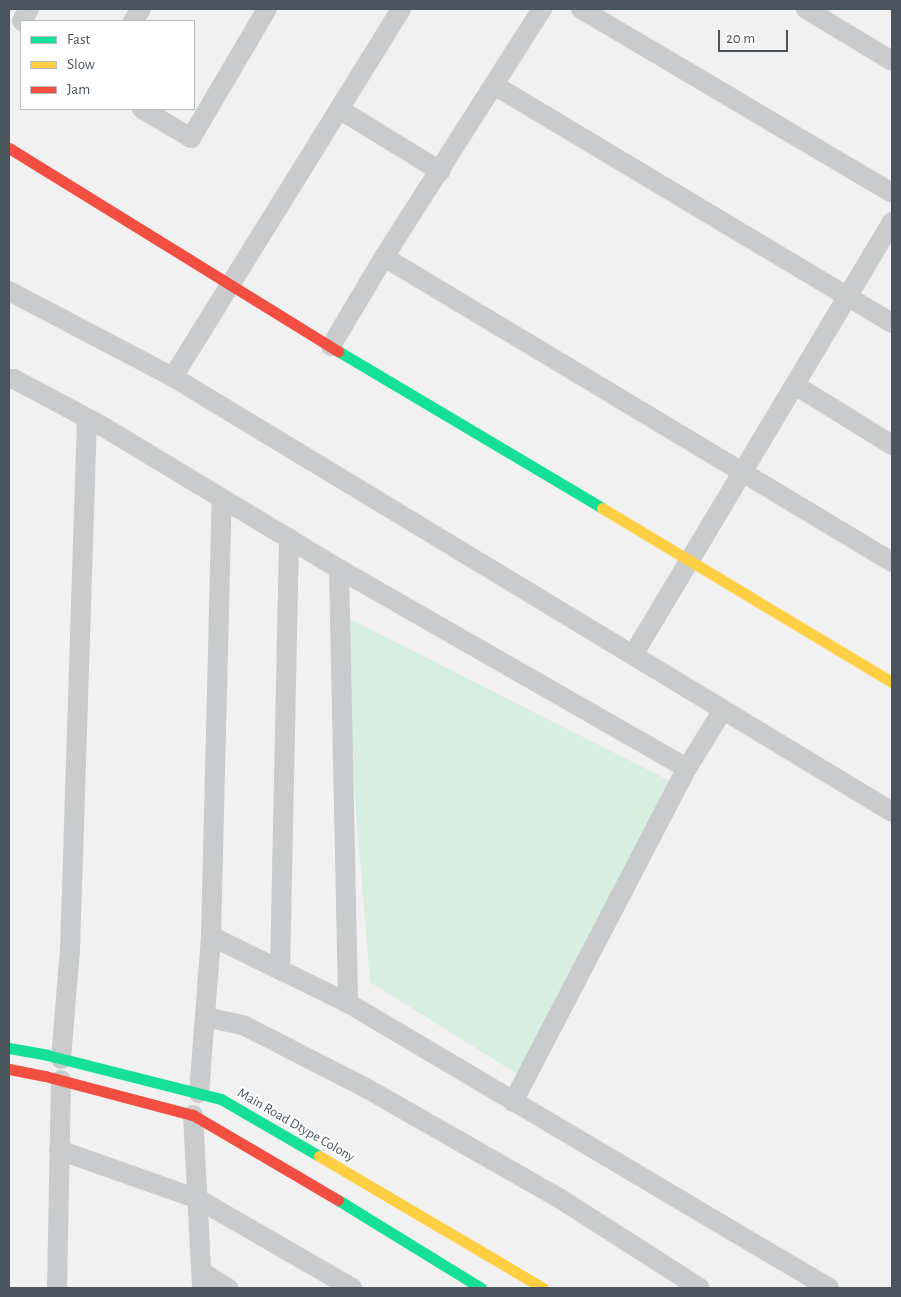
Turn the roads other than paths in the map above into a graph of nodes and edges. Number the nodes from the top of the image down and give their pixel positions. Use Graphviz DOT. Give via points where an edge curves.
graph roads {
  1 [pos="29,9"];
  2 [pos="141,9"];
  3 [pos="267,9"];
  4 [pos="401,9"];
  5 [pos="542,9"];
  6 [pos="581,9"];
  7 [pos="806,9"];
  8 [pos="23,20"];
  9 [pos="134,20"];
  10 [pos="892,61"];
  11 [pos="494,85"];
  12 [pos="339,109"];
  13 [pos="144,110"];
  14 [pos="9,148"];
  15 [pos="440,171"];
  16 [pos="892,194"];
  17 [pos="892,222"];
  18 [pos="384,257"];
  19 [pos="230,285"];
  20 [pos="9,291"];
  21 [pos="848,297"];
  22 [pos="892,323"];
  23 [pos="331,346"];
  24 [pos="173,377"];
  25 [pos="9,379"];
  26 [pos="796,385"];
  27 [pos="87,418"];
  28 [pos="892,445"];
  29 [pos="743,473"];
  30 [pos="222,499"];
  31 [pos="289,538"];
  32 [pos="691,561"];
  33 [pos="892,562"];
  34 [pos="339,569"];
  35 [pos="633,655"];
  36 [pos="892,682"];
  37 [pos="723,710"];
  38 [pos="687,768"];
  39 [pos="892,812"];
  40 [pos="211,936"];
  41 [pos="280,970"];
  42 [pos="348,1003"];
  43 [pos="205,1017"];
  44 [pos="9,1048"];
  45 [pos="61,1058"];
  46 [pos="9,1069"];
  47 [pos="61,1080"];
  48 [pos="199,1094"];
  49 [pos="513,1102"];
  50 [pos="193,1115"];
  51 [pos="59,1150"];
  52 [pos="198,1199"];
  53 [pos="202,1280"];
  54 [pos="58,1288"];
  55 [pos="228,1288"];
  56 [pos="352,1288"];
  57 [pos="481,1288"];
  58 [pos="543,1288"];
  59 [pos="700,1288"];
  60 [pos="829,1288"];
  1 -- 8 [label="street"];
  2 -- 9 [label="street"];
  3 -- 13 [label="street" via="191,138"];
  4 -- 12 [label="street"];
  5 -- 11 [label="street"];
  6 -- 16 [label="street"];
  7 -- 10 [label="street"];
  11 -- 15 [label="street"];
  11 -- 21 [label="street"];
  12 -- 15 [label="street"];
  12 -- 19 [label="street"];
  14 -- 19 [label="main road"];
  15 -- 18 [label="street"];
  17 -- 21 [label="street"];
  18 -- 23 [label="street"];
  18 -- 29 [label="street"];
  19 -- 23 [label="main road"];
  19 -- 24 [label="street"];
  20 -- 24 [label="street"];
  21 -- 22 [label="street"];
  21 -- 26 [label="street"];
  23 -- 32 [label="main road"];
  24 -- 35 [label="street"];
  25 -- 27 [label="street"];
  26 -- 28 [label="street"];
  26 -- 29 [label="street"];
  27 -- 30 [label="street"];
  27 -- 45 [label="street" via="70,950"];
  29 -- 32 [label="street"];
  29 -- 33 [label="street"];
  30 -- 31 [label="street"];
  30 -- 40 [label="street"];
  31 -- 34 [label="street"];
  31 -- 41 [label="street"];
  32 -- 35 [label="street"];
  32 -- 36 [label="main road"];
  34 -- 38 [label="street"];
  34 -- 42 [label="street"];
  35 -- 37 [label="street"];
  37 -- 38 [label="street"];
  37 -- 39 [label="street"];
  38 -- 49 [label="street"];
  40 -- 41 [label="street"];
  40 -- 43 [label="street"];
  41 -- 42 [label="street"];
  42 -- 49 [label="street"];
  43 -- 48 [label="street"];
  43 -- 59 [label="street" via="243,1025 366,1088 559,1198"];
  44 -- 45 [label="main road, Main Road Dtype Colony"];
  45 -- 48 [label="main road, Main Road Dtype Colony"];
  46 -- 47 [label="main road"];
  47 -- 50 [label="main road"];
  47 -- 51 [label="street"];
  48 -- 58 [label="main road, Main Road Dtype Colony" via="221,1099"];
  49 -- 60 [label="street"];
  50 -- 52 [label="street"];
  50 -- 57 [label="main road"];
  51 -- 52 [label="street"];
  51 -- 54 [label="street"];
  52 -- 53 [label="street"];
  52 -- 56 [label="street"];
  53 -- 55 [label="street"];
}
